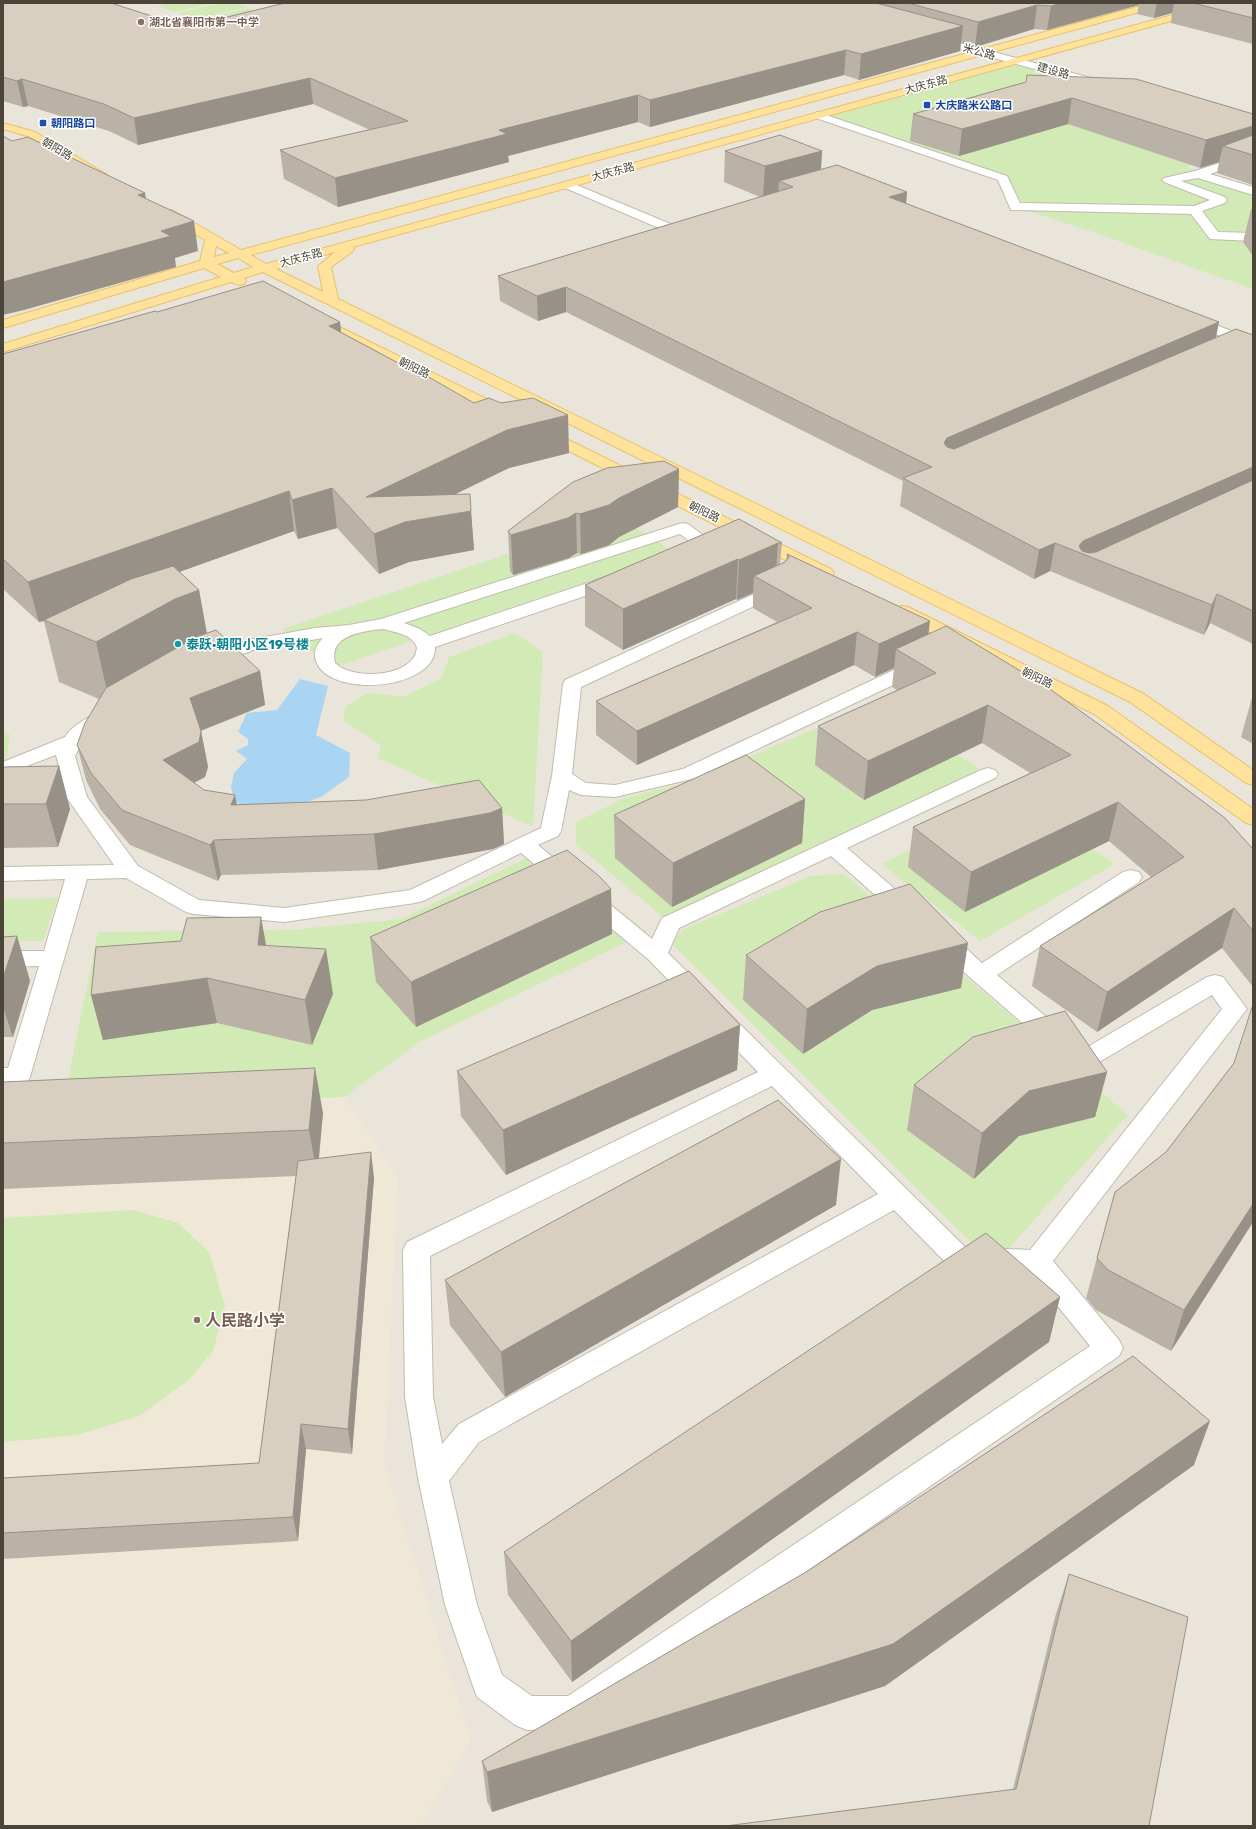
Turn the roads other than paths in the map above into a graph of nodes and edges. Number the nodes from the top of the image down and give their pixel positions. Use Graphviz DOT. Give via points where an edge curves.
graph roads {
  1 [pos="1162,3"];
  2 [pos="1226,3"];
  3 [pos="926,37"];
  4 [pos="978,52"];
  5 [pos="1015,61"];
  6 [pos="1115,88"];
  7 [pos="817,115"];
  8 [pos="3,126"];
  9 [pos="1253,155"];
  10 [pos="1198,174"];
  11 [pos="112,180"];
  12 [pos="567,184"];
  13 [pos="1253,191"];
  14 [pos="159,207"];
  15 [pos="1195,210"];
  16 [pos="702,220"];
  17 [pos="1253,237"];
  18 [pos="212,238"];
  19 [pos="359,242"];
  20 [pos="241,254"];
  21 [pos="206,264"];
  22 [pos="264,268"];
  23 [pos="232,278"];
  24 [pos="252,287"];
  25 [pos="332,301"];
  26 [pos="198,302"];
  27 [pos="120,312"];
  28 [pos="301,312"];
  29 [pos="1179,315"];
  30 [pos="3,324"];
  31 [pos="1249,341"];
  32 [pos="3,348"];
  33 [pos="1224,350"];
  34 [pos="679,558"];
  35 [pos="627,576"];
  36 [pos="838,579"];
  37 [pos="776,589"];
  38 [pos="888,604"];
  39 [pos="383,624"];
  40 [pos="350,630"];
  41 [pos="966,643"];
  42 [pos="425,644"];
  43 [pos="189,669"];
  44 [pos="124,706"];
  45 [pos="73,741"];
  46 [pos="3,769"];
  47 [pos="988,774"];
  48 [pos="562,776"];
  49 [pos="1253,779"];
  50 [pos="1253,818"];
  51 [pos="523,844"];
  52 [pos="833,847"];
  53 [pos="130,871"];
  54 [pos="78,872"];
  55 [pos="3,874"];
  56 [pos="1131,877"];
  57 [pos="656,954"];
  58 [pos="53,958"];
  59 [pos="3,959"];
  60 [pos="981,974"];
  61 [pos="775,1074"];
  62 [pos="3,1077"];
  63 [pos="896,1196"];
  64 [pos="1037,1261"];
  65 [pos="433,1478"];
  1 -- 4 [label="main road, 大庆东路"];
  2 -- 5 [label="main road, 大庆东路"];
  3 -- 4 [label="street, 米公路"];
  4 -- 5 [label="street, 米公路"];
  4 -- 20 [label="main road, 大庆东路"];
  5 -- 6 [label="street, 建设路"];
  5 -- 7 [label="main road, 大庆东路"];
  7 -- 12 [label="main road, 大庆东路"];
  7 -- 15 [label="street" via="1003,178 1015,207"];
  8 -- 11 [label="main road, 朝阳路" via="31,134"];
  9 -- 10 [label="street"];
  10 -- 13 [label="street"];
  10 -- 15 [label="street" via="1168,180 1221,200"];
  12 -- 16 [label="street" via="672,229"];
  12 -- 19 [label="main road, 大庆东路"];
  14 -- 18 [label="main road, 朝阳路"];
  15 -- 17 [label="street" via="1214,236"];
  18 -- 20 [label="main road, 朝阳路"];
  18 -- 21 [label="main road"];
  19 -- 22 [label="main road, 大庆东路"];
  19 -- 25 [label="main road" via="324,266"];
  20 -- 21 [label="main road, 大庆东路"];
  20 -- 22 [label="main road, 朝阳路"];
  21 -- 23 [label="main road"];
  21 -- 30 [label="main road, 大庆东路"];
  22 -- 23 [label="main road, 大庆东路"];
  22 -- 25 [label="main road, 朝阳路"];
  23 -- 24 [label="main road"];
  23 -- 27 [label="main road, 大庆东路"];
  25 -- 49 [label="main road, 朝阳路" via="1137,698"];
  26 -- 27 [label="main road"];
  27 -- 32 [label="main road, 大庆东路"];
  28 -- 36 [label="main road, 朝阳路"];
  29 -- 31 [label="street"];
  31 -- 33 [label="street"];
  34 -- 39 [label="street" via="709,548 682,528"];
  35 -- 42 [label="street"];
  37 -- 48 [label="street" via="572,684"];
  38 -- 41 [label="main road, 朝阳路"];
  39 -- 40 [label="street" via="366,625"];
  39 -- 42 [label="street" via="408,629 419,636"];
  40 -- 42 [label="street" via="336,636 327,644 323,653 325,662 333,670 361,680 390,677 410,670 426,653"];
  40 -- 43 [label="street" via="315,633 248,645"];
  41 -- 48 [label="street" via="689,774 615,791 581,790"];
  41 -- 50 [label="main road, 朝阳路" via="1101,710"];
  44 -- 45 [label="street" via="77,733"];
  45 -- 46 [label="street"];
  45 -- 53 [label="street" via="66,756 76,798"];
  47 -- 52 [label="street"];
  48 -- 51 [label="street" via="551,831"];
  51 -- 53 [label="street" via="415,896 284,915 194,907"];
  51 -- 57 [label="street"];
  52 -- 57 [label="street" via="670,923"];
  52 -- 60 [label="street"];
  53 -- 54 [label="street"];
  54 -- 55 [label="street"];
  54 -- 58 [label="street"];
  56 -- 60 [label="street"];
  57 -- 61 [label="street"];
  58 -- 59 [label="street"];
  58 -- 62 [label="street" via="18,1077"];
  60 -- 64 [label="street" via="1082,1061 1215,983 1235,1009"];
  61 -- 63 [label="street"];
  61 -- 65 [label="street" via="416,1250 419,1397"];
  63 -- 64 [label="street" via="958,1258"];
  63 -- 65 [label="street" via="469,1434"];
  64 -- 65 [label="street" via="1109,1348 573,1712 527,1713 489,1686 461,1605"];
}
